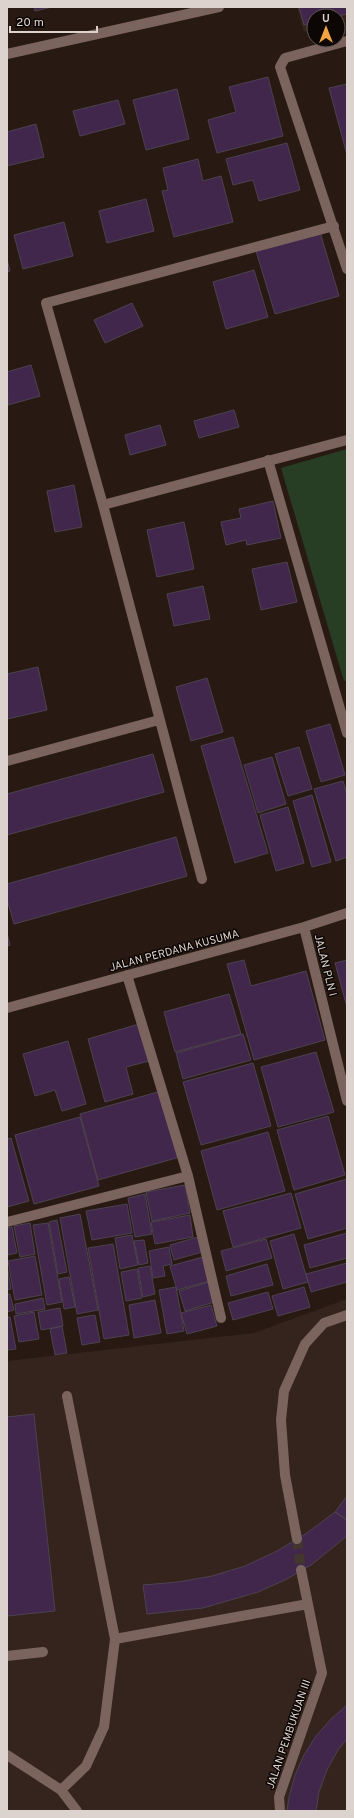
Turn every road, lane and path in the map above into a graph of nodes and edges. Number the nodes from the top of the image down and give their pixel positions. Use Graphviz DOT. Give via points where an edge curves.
graph roads {
  1 [pos="219,7"];
  2 [pos="347,41"];
  3 [pos="7,54"];
  4 [pos="334,226"];
  5 [pos="347,268"];
  6 [pos="347,440"];
  7 [pos="268,460"];
  8 [pos="103,505"];
  9 [pos="159,720"];
  10 [pos="347,733"];
  11 [pos="7,761"];
  12 [pos="202,879"];
  13 [pos="347,913"];
  14 [pos="304,927"];
  15 [pos="127,975"];
  16 [pos="7,1008"];
  17 [pos="347,1101"];
  18 [pos="188,1176"];
  19 [pos="7,1222"];
  20 [pos="347,1315"];
  21 [pos="221,1318"];
  22 [pos="67,1396"];
  23 [pos="297,1539"];
  24 [pos="301,1570"];
  25 [pos="308,1604"];
  26 [pos="115,1639"];
  27 [pos="42,1652"];
  28 [pos="7,1656"];
  29 [pos="7,1755"];
  30 [pos="61,1790"];
  31 [pos="77,1811"];
  32 [pos="280,1811"];
  1 -- 3 [label="street"];
  2 -- 4 [label="street" via="285,58 280,67"];
  4 -- 5 [label="street"];
  4 -- 8 [label="street" via="46,302"];
  6 -- 7 [label="street"];
  7 -- 8 [label="street"];
  7 -- 10 [label="street"];
  8 -- 9 [label="street"];
  9 -- 11 [label="street"];
  9 -- 12 [label="street"];
  13 -- 14 [label="street, JALAN PERDANA KUSUMA"];
  14 -- 15 [label="street, JALAN PERDANA KUSUMA"];
  14 -- 17 [label="street, JALAN PLN I"];
  15 -- 16 [label="street, JALAN PERDANA KUSUMA"];
  15 -- 18 [label="street"];
  18 -- 19 [label="street"];
  18 -- 21 [label="street"];
  20 -- 23 [label="street" via="324,1323 305,1344 284,1391 281,1420 285,1475"];
  22 -- 26 [label="street"];
  24 -- 25 [label="street, JALAN PEMBUKUAN III"];
  25 -- 26 [label="street"];
  25 -- 32 [label="street, JALAN PEMBUKUAN III" via="322,1673 279,1797"];
  26 -- 30 [label="street" via="104,1727 86,1766"];
  27 -- 28 [label="street"];
  29 -- 30 [label="street"];
  30 -- 31 [label="street"];
}
